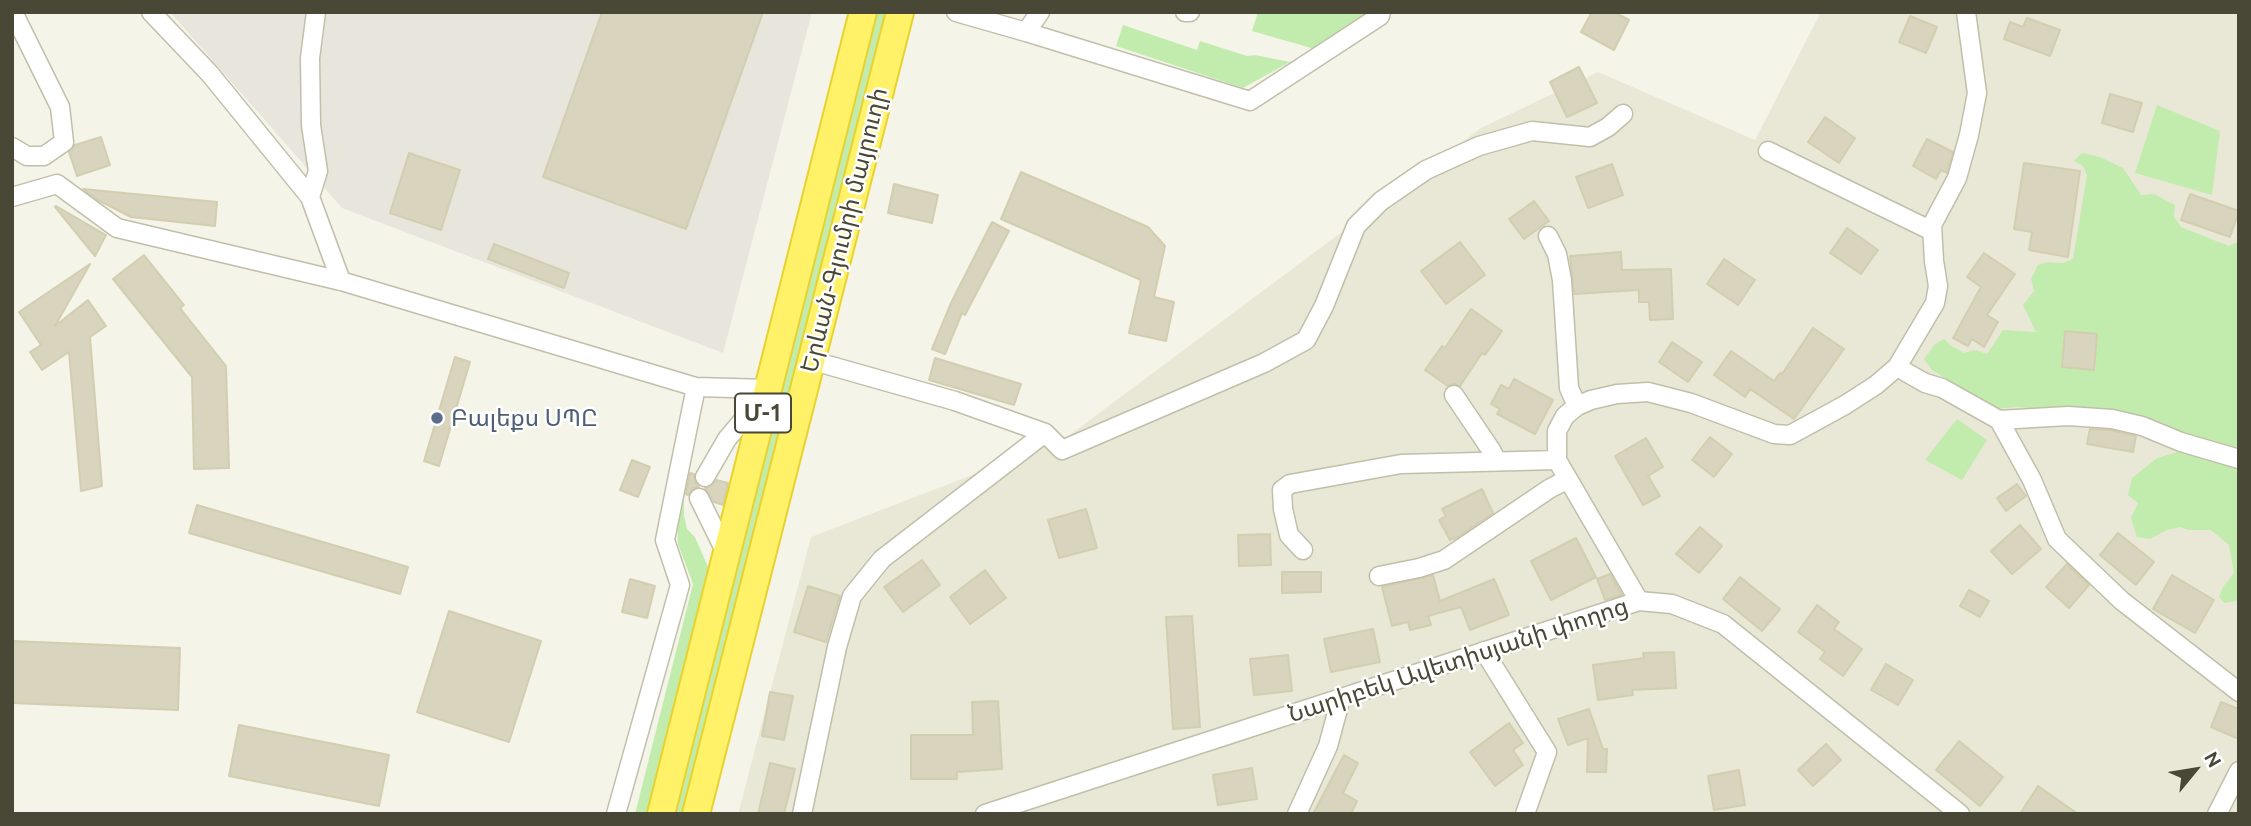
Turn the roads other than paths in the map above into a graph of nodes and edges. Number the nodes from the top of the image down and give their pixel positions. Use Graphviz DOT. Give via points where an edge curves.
graph roads {
  1 [pos="13,12"];
  2 [pos="151,12"];
  3 [pos="316,12"];
  4 [pos="863,12"];
  5 [pos="900,12"];
  6 [pos="956,12"];
  7 [pos="1040,12"];
  8 [pos="1381,12"];
  9 [pos="1966,12"];
  10 [pos="1026,32"];
  11 [pos="1623,114"];
  12 [pos="12,147"];
  13 [pos="1768,150"];
  14 [pos="12,197"];
  15 [pos="310,197"];
  16 [pos="1932,231"];
  17 [pos="1548,236"];
  18 [pos="341,281"];
  19 [pos="810,360"];
  20 [pos="1897,367"];
  21 [pos="696,387"];
  22 [pos="768,389"];
  23 [pos="1454,395"];
  24 [pos="1577,406"];
  25 [pos="1999,420"];
  26 [pos="1045,433"];
  27 [pos="2239,459"];
  28 [pos="1557,460"];
  29 [pos="1497,461"];
  30 [pos="705,477"];
  31 [pos="1568,478"];
  32 [pos="699,498"];
  33 [pos="1303,550"];
  34 [pos="728,556"];
  35 [pos="1378,576"];
  36 [pos="1639,601"];
  37 [pos="1483,651"];
  38 [pos="2239,692"];
  39 [pos="1341,698"];
  40 [pos="2239,771"];
  41 [pos="697,813"];
  42 [pos="616,814"];
  43 [pos="662,814"];
  44 [pos="802,814"];
  45 [pos="985,814"];
  46 [pos="1297,814"];
  47 [pos="1525,814"];
  48 [pos="1960,814"];
  49 [pos="2217,814"];
  1 -- 12 [label="street" via="60,107 64,142 44,156 27,156"];
  2 -- 15 [label="street" via="210,74"];
  3 -- 15 [label="street" via="310,58 318,171"];
  4 -- 22 [label="highway, Երևան-Գյումրի մայրուղի / Մ-1"];
  5 -- 19 [label="highway, Երևան-Գյումրի մայրուղի / Մ-1"];
  6 -- 10 [label="street"];
  7 -- 10 [label="street"];
  8 -- 10 [label="street" via="1250,101"];
  9 -- 16 [label="street" via="1977,93 1957,178"];
  11 -- 26 [label="street" via="1590,137 1532,131 1479,146 1426,170 1381,201 1356,226 1306,340 1264,363 1062,450"];
  13 -- 16 [label="street"];
  14 -- 18 [label="street" via="57,184 117,228"];
  15 -- 18 [label="street"];
  16 -- 20 [label="street" via="1938,286 1935,303"];
  17 -- 24 [label="street" via="1562,280 1569,388"];
  18 -- 21 [label="street"];
  19 -- 26 [label="street" via="955,401"];
  19 -- 41 [label="highway, Երևան-Գյումրի մայրուղի / Մ-1"];
  20 -- 24 [label="street" via="1845,405 1790,435 1774,434 1648,392 1617,394"];
  20 -- 25 [label="street"];
  21 -- 22 [label="street"];
  21 -- 42 [label="street" via="664,540 680,585"];
  22 -- 30 [label="street" via="727,439"];
  22 -- 34 [label="highway, Երևան-Գյումրի մայրուղի / Մ-1"];
  23 -- 29 [label="street"];
  24 -- 28 [label="street" via="1557,431"];
  25 -- 27 [label="street" via="2112,419"];
  25 -- 38 [label="street" via="2057,539 2122,601"];
  26 -- 44 [label="street" via="882,559 852,596"];
  28 -- 29 [label="street"];
  28 -- 31 [label="street"];
  29 -- 33 [label="street" via="1401,464 1290,484 1282,490 1283,509 1289,536"];
  31 -- 35 [label="street" via="1444,560"];
  31 -- 36 [label="street"];
  32 -- 34 [label="street"];
  34 -- 43 [label="highway, Երևան-Գյումրի մայրուղի / Մ-1"];
  36 -- 37 [label="street, Նարիբեկ Ավետիսյանի փողոց"];
  36 -- 48 [label="street, Նարիբեկ Ավետիսյանի փողոց" via="1672,604 1723,624"];
  37 -- 39 [label="street, Նարիբեկ Ավետիսյանի փողոց"];
  37 -- 47 [label="street" via="1547,752"];
  39 -- 45 [label="street, Նարիբեկ Ավետիսյանի փողոց"];
  39 -- 46 [label="street" via="1328,746"];
  40 -- 49 [label="street"];
}
